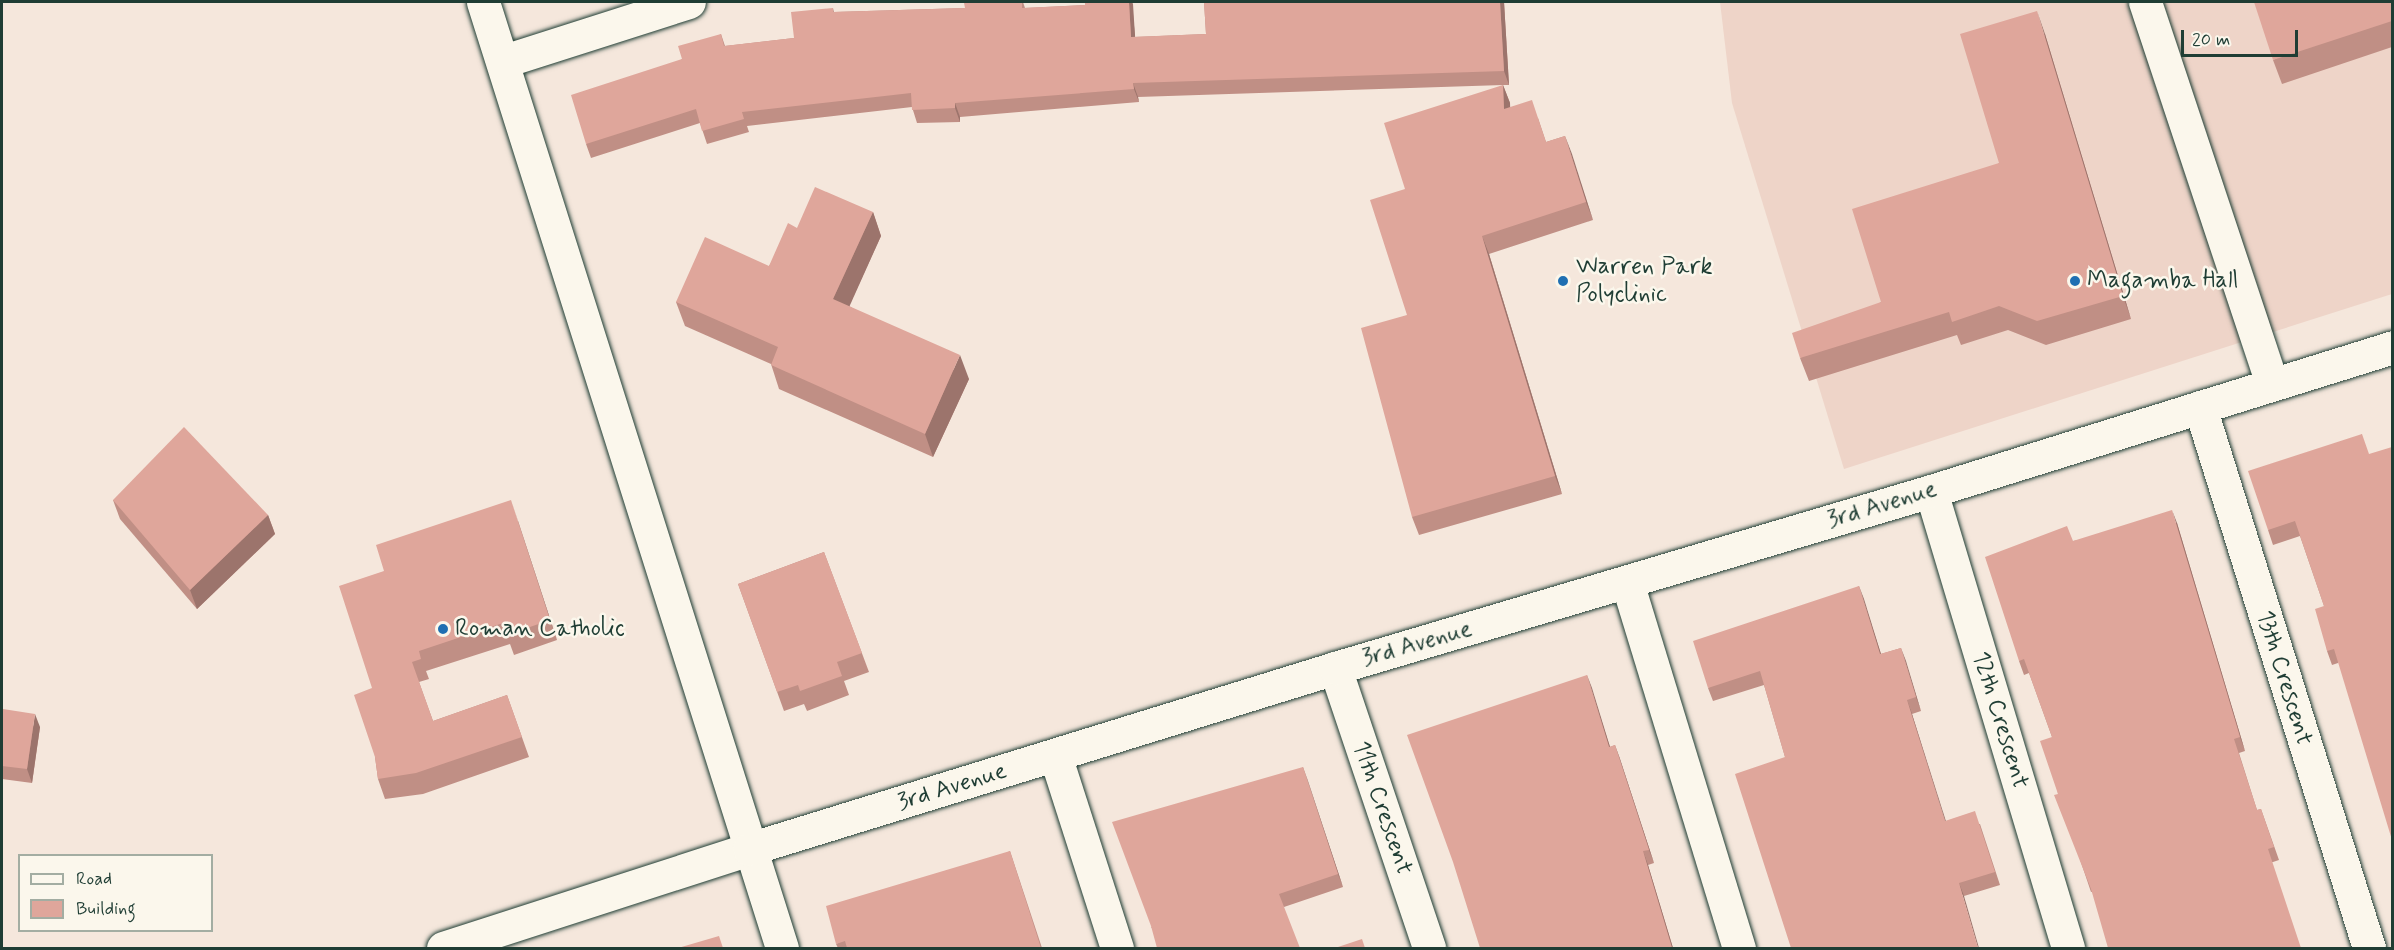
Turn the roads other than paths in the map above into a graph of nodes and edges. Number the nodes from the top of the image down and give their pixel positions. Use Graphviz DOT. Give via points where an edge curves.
graph roads {
  1 [pos="483,2"];
  2 [pos="689,2"];
  3 [pos="2145,2"];
  4 [pos="504,61"];
  5 [pos="2392,347"];
  6 [pos="2272,383"];
  7 [pos="2200,408"];
  8 [pos="1931,490"];
  9 [pos="1627,582"];
  10 [pos="1335,668"];
  11 [pos="1055,755"];
  12 [pos="749,849"];
  13 [pos="490,941"];
  14 [pos="443,948"];
  15 [pos="782,948"];
  16 [pos="1117,948"];
  17 [pos="1430,948"];
  18 [pos="1739,948"];
  19 [pos="2068,948"];
  20 [pos="2369,948"];
  1 -- 4 [label="street"];
  2 -- 4 [label="street"];
  3 -- 6 [label="street"];
  4 -- 12 [label="street"];
  5 -- 6 [label="street, 3rd Avenue"];
  6 -- 7 [label="street, 3rd Avenue"];
  7 -- 8 [label="street, 3rd Avenue"];
  7 -- 20 [label="street, 13th Crescent"];
  8 -- 9 [label="street, 3rd Avenue"];
  8 -- 19 [label="street, 12th Crescent"];
  9 -- 10 [label="street, 3rd Avenue"];
  9 -- 18 [label="street"];
  10 -- 11 [label="street, 3rd Avenue"];
  10 -- 17 [label="street, 11th Crescent"];
  11 -- 12 [label="street, 3rd Avenue"];
  11 -- 16 [label="street"];
  12 -- 13 [label="street, 3rd Avenue"];
  12 -- 15 [label="street"];
  13 -- 14 [label="street, 3rd Avenue"];
}
